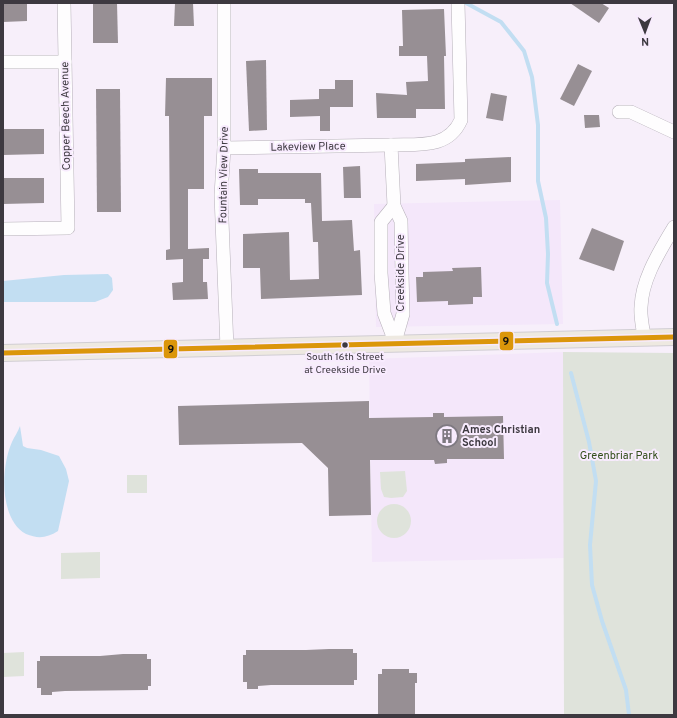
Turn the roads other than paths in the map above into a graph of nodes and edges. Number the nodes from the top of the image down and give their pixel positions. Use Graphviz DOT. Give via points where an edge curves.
graph roads {
  1 [pos="64,3"];
  2 [pos="224,3"];
  3 [pos="458,9"];
  4 [pos="3,62"];
  5 [pos="65,62"];
  6 [pos="618,112"];
  7 [pos="674,132"];
  8 [pos="391,145"];
  9 [pos="224,148"];
  10 [pos="394,206"];
  11 [pos="674,227"];
  12 [pos="3,229"];
  13 [pos="668,248"];
  14 [pos="644,337"];
  15 [pos="674,337"];
  16 [pos="395,342"];
  17 [pos="227,348"];
  18 [pos="3,353"];
  1 -- 5 [label="street, Copper Beech Avenue"];
  2 -- 9 [label="street, Fountain View Drive"];
  3 -- 8 [label="street" via="461,120 456,130 436,143"];
  4 -- 5 [label="street"];
  5 -- 12 [label="street, Copper Beech Avenue" via="68,228"];
  6 -- 7 [label="street" via="631,112"];
  8 -- 9 [label="street, Lakeview Place"];
  8 -- 10 [label="street, Creekside Drive"];
  9 -- 17 [label="street, Fountain View Drive" via="222,195"];
  10 -- 16 [label="street, Creekside Drive" via="401,221 403,314"];
  10 -- 16 [label="street, Creekside Drive" via="381,222 381,273 384,313"];
  11 -- 13 [label="street"];
  13 -- 14 [label="street" via="648,279 640,306"];
  14 -- 15 [label="main road"];
  14 -- 16 [label="main road"];
  16 -- 17 [label="main road"];
  17 -- 18 [label="main road"];
}
